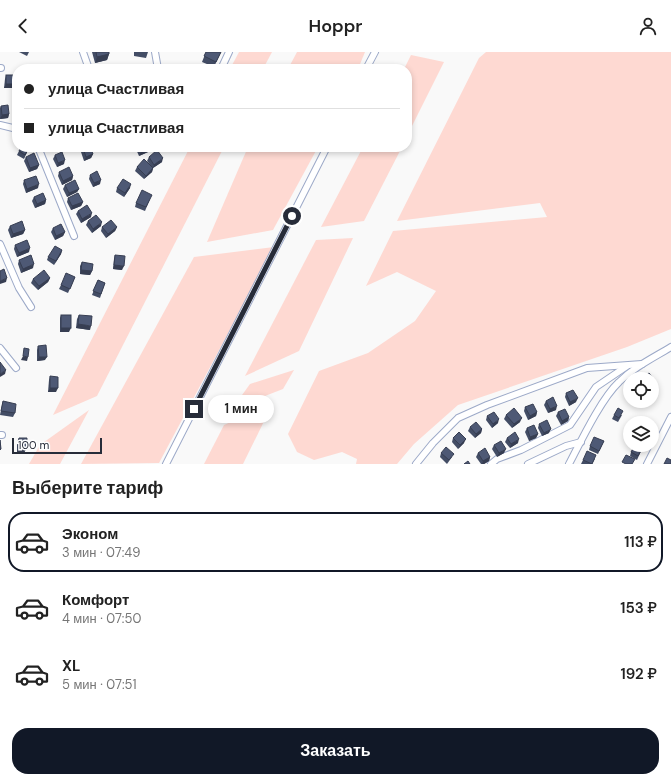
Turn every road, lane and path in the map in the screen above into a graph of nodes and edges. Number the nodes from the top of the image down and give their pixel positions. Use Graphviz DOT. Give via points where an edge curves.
graph roads {
  1 [pos="83,52"];
  2 [pos="155,52"];
  3 [pos="229,52"];
  4 [pos="375,52"];
  5 [pos="87,64"];
  6 [pos="157,64"];
  7 [pos="223,64"];
  8 [pos="369,64"];
  9 [pos="0,125"];
  10 [pos="12,128"];
  11 [pos="40,152"];
  12 [pos="324,152"];
  13 [pos="74,236"];
  14 [pos="0,244"];
  15 [pos="31,307"];
  16 [pos="671,347"];
  17 [pos="0,348"];
  18 [pos="642,364"];
  19 [pos="628,365"];
  20 [pos="16,368"];
  21 [pos="671,417"];
  22 [pos="581,442"];
  23 [pos="166,464"];
  24 [pos="416,464"];
  25 [pos="491,464"];
  26 [pos="528,464"];
  27 [pos="569,464"];
  28 [pos="647,464"];
  1 -- 5 [label="street"];
  2 -- 6 [label="street"];
  3 -- 7 [label="street"];
  4 -- 8 [label="street"];
  9 -- 10 [label="street"];
  11 -- 13 [label="street"];
  12 -- 23 [label="street"];
  14 -- 15 [label="street" via="19,288"];
  16 -- 18 [label="street"];
  17 -- 20 [label="street"];
  18 -- 19 [label="street"];
  18 -- 22 [label="street" via="619,382 609,394"];
  19 -- 24 [label="street" via="587,368 458,418"];
  19 -- 25 [label="street" via="596,387 570,425"];
  21 -- 28 [label="street"];
  22 -- 26 [label="street" via="566,446"];
  22 -- 27 [label="street"];
}
